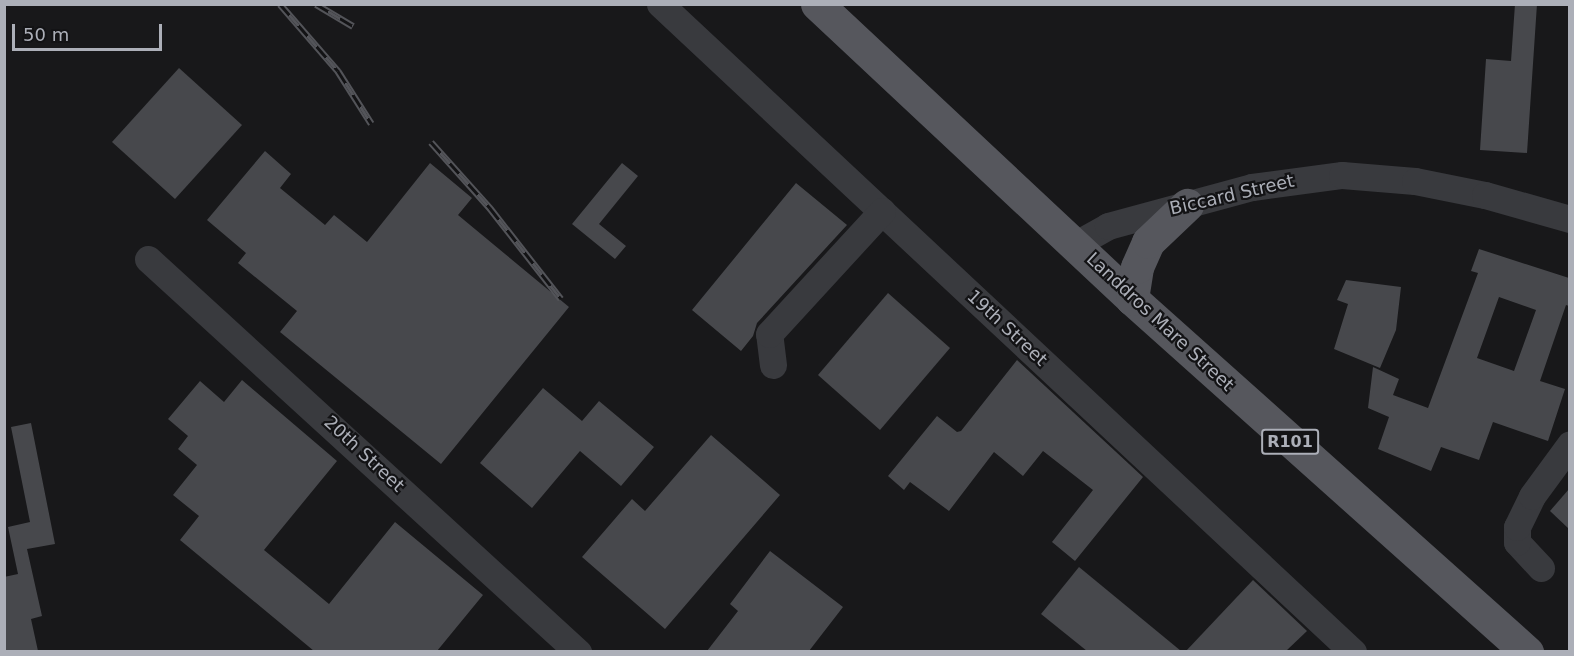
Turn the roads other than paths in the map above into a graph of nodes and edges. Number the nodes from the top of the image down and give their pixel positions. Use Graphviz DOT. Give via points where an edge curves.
graph roads {
  1 [pos="817,4"];
  2 [pos="661,5"];
  3 [pos="1187,205"];
  4 [pos="882,211"];
  5 [pos="1569,219"];
  6 [pos="1076,244"];
  7 [pos="148,259"];
  8 [pos="1132,299"];
  9 [pos="773,365"];
  10 [pos="1569,444"];
  11 [pos="1541,568"];
  12 [pos="1518,646"];
  13 [pos="578,651"];
  14 [pos="1353,651"];
  1 -- 6 [label="main road, Landdros Mare Street / R101"];
  2 -- 4 [label="street, 19th Street"];
  3 -- 5 [label="street, Biccard Street" via="1252,187 1342,175 1415,181 1485,195"];
  3 -- 6 [label="street, Biccard Street" via="1108,226"];
  3 -- 8 [label="main road" via="1148,242 1137,267"];
  4 -- 9 [label="street" via="769,334"];
  4 -- 14 [label="street, 19th Street"];
  6 -- 8 [label="main road, Landdros Mare Street / R101"];
  7 -- 13 [label="street, 20th Street"];
  8 -- 12 [label="main road, Landdros Mare Street / R101"];
  10 -- 11 [label="street" via="1532,496 1517,527 1517,542"];
}
